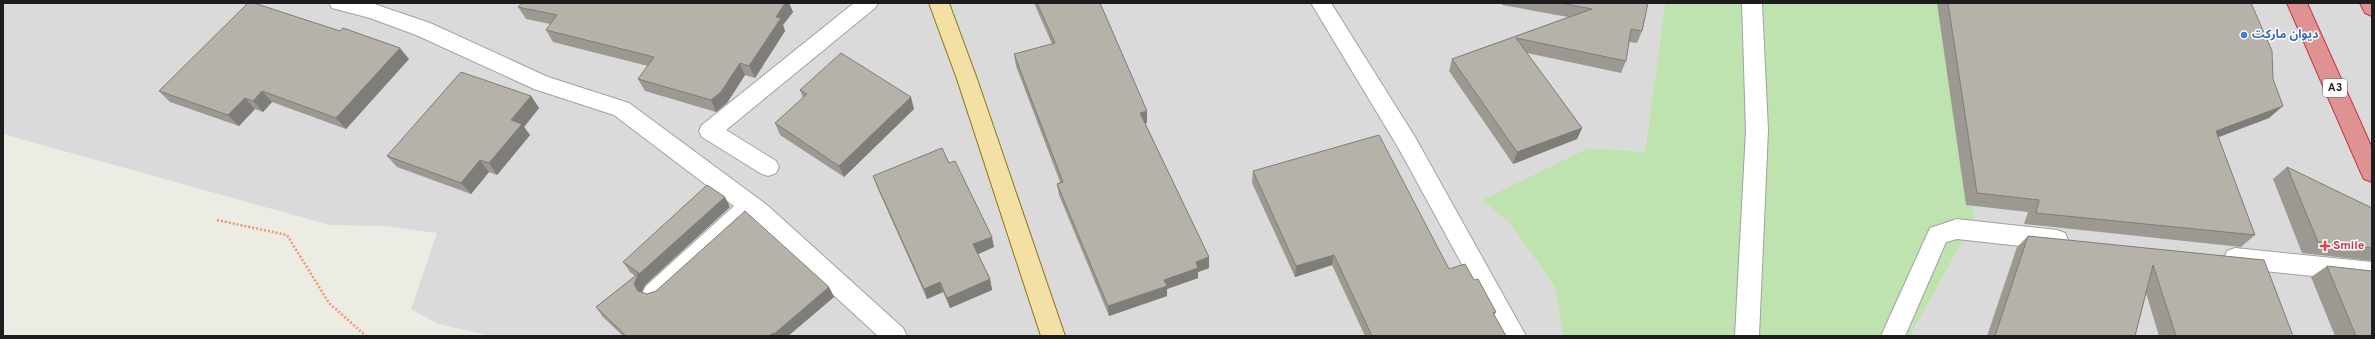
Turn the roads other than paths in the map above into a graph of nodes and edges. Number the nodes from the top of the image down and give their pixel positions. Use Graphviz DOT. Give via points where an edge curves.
graph roads {
  1 [pos="339,3"];
  2 [pos="868,3"];
  3 [pos="939,3"];
  4 [pos="1321,3"];
  5 [pos="1752,3"];
  6 [pos="2297,3"];
  7 [pos="2370,3"];
  8 [pos="2372,8"];
  9 [pos="768,167"];
  10 [pos="2372,173"];
  11 [pos="750,206"];
  12 [pos="2074,242"];
  13 [pos="2216,256"];
  14 [pos="2264,260"];
  15 [pos="2372,272"];
  16 [pos="2271,283"];
  17 [pos="654,293"];
  18 [pos="895,336"];
  19 [pos="1053,336"];
  20 [pos="1514,336"];
  21 [pos="1747,336"];
  22 [pos="1893,336"];
  1 -- 11 [label="street" via="373,10 423,29 541,83 620,109"];
  2 -- 9 [label="street" via="710,131"];
  3 -- 19 [label="main road" via="968,79"];
  4 -- 20 [label="street" via="1407,143 1513,330"];
  5 -- 21 [label="street" via="1757,130"];
  6 -- 10 [label="highway, A3"];
  7 -- 8 [label="highway"];
  11 -- 17 [label="street"];
  11 -- 18 [label="street"];
  12 -- 22 [label="street" via="1956,229 1938,235"];
  13 -- 14 [label="street"];
  14 -- 15 [label="street"];
  14 -- 16 [label="street"];
}
